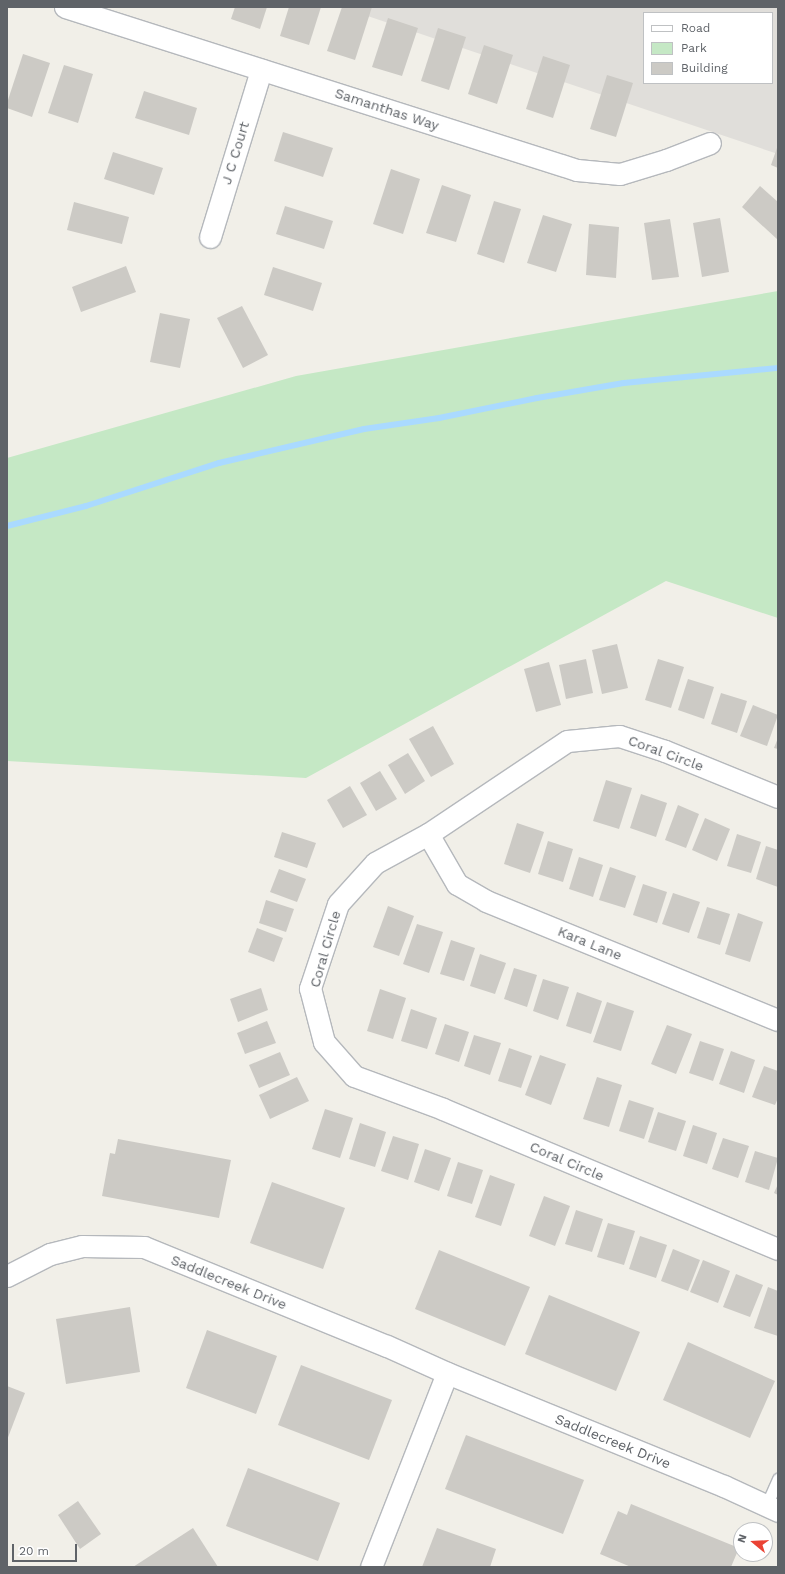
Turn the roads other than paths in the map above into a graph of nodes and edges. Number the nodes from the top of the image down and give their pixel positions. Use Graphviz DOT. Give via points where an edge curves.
graph roads {
  1 [pos="65,7"];
  2 [pos="261,70"];
  3 [pos="710,143"];
  4 [pos="210,237"];
  5 [pos="778,797"];
  6 [pos="428,834"];
  7 [pos="778,1020"];
  8 [pos="778,1249"];
  9 [pos="7,1276"];
  10 [pos="446,1374"];
  11 [pos="778,1479"];
  12 [pos="772,1508"];
  13 [pos="371,1567"];
  1 -- 2 [label="street, Samanthas Way"];
  2 -- 3 [label="street, Samanthas Way" via="577,170 620,174"];
  2 -- 4 [label="street, J C Court"];
  5 -- 6 [label="street, Coral Circle" via="665,751 619,736 567,741"];
  6 -- 7 [label="street, Kara Lane" via="457,884 486,901"];
  6 -- 8 [label="street, Coral Circle" via="375,863 338,904 310,988 324,1042 354,1076 443,1109"];
  9 -- 10 [label="street, Saddlecreek Drive" via="50,1254 82,1246 144,1247 387,1346"];
  10 -- 12 [label="street, Saddlecreek Drive" via="724,1486"];
  10 -- 13 [label="street"];
  11 -- 12 [label="lane"];
}
